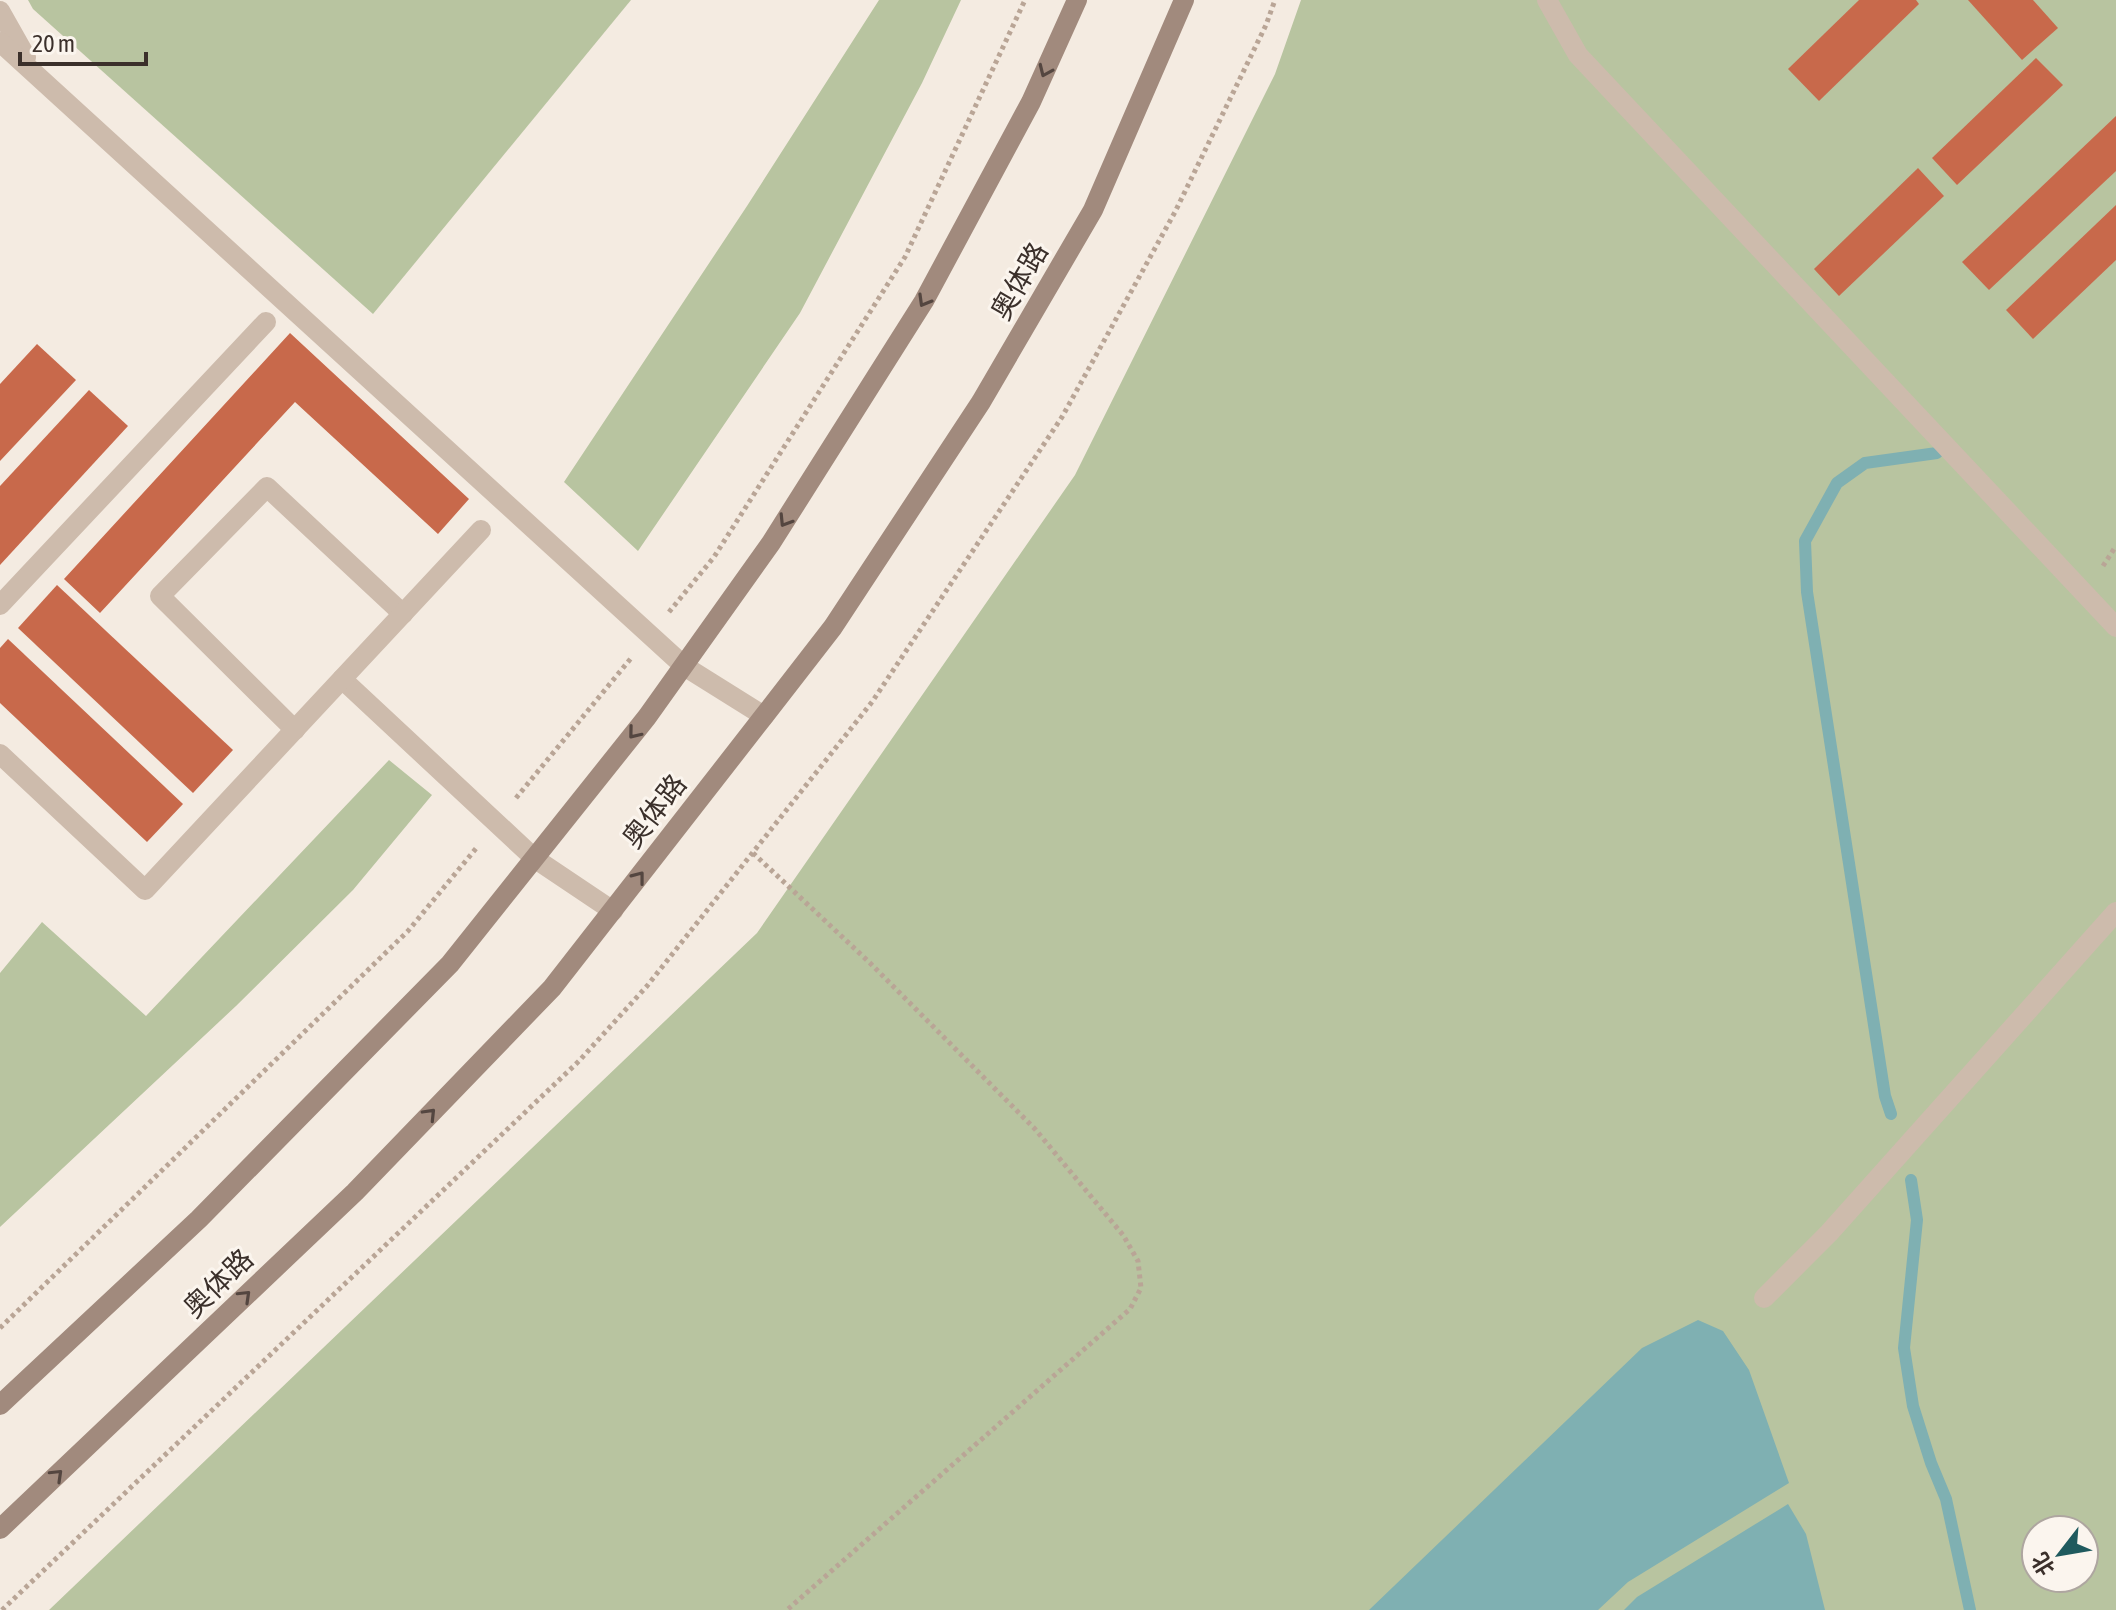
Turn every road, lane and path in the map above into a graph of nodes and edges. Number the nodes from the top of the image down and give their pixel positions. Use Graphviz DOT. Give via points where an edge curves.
graph roads {
  1 [pos="1025,0"];
  2 [pos="1077,0"];
  3 [pos="1184,0"];
  4 [pos="1547,0"];
  5 [pos="0,11"];
  6 [pos="0,42"];
  7 [pos="36,75"];
  8 [pos="266,322"];
  9 [pos="481,530"];
  10 [pos="0,605"];
  11 [pos="403,614"];
  12 [pos="2116,627"];
  13 [pos="650,635"];
  14 [pos="684,666"];
  15 [pos="342,679"];
  16 [pos="764,716"];
  17 [pos="295,730"];
  18 [pos="0,754"];
  19 [pos="496,823"];
  20 [pos="753,853"];
  21 [pos="534,858"];
  22 [pos="613,911"];
  23 [pos="2116,912"];
  24 [pos="1764,1298"];
  25 [pos="0,1328"];
  26 [pos="0,1405"];
  27 [pos="0,1529"];
  28 [pos="787,1610"];
  1 -- 13 [label="path" via="905,257 714,557"];
  2 -- 14 [label="main road, one-way" via="1031,102 924,301 771,543"];
  3 -- 16 [label="main road, 奥体路" via="1093,210 981,402 833,627"];
  4 -- 12 [label="lane" via="1578,55"];
  5 -- 7 [label="lane"];
  6 -- 7 [label="lane"];
  7 -- 13 [label="lane"];
  8 -- 10 [label="lane"];
  9 -- 11 [label="lane"];
  11 -- 15 [label="lane"];
  11 -- 17 [label="lane" via="267,487 160,596"];
  13 -- 14 [label="lane"];
  13 -- 19 [label="path"];
  14 -- 16 [label="lane"];
  14 -- 21 [label="main road, one-way"];
  15 -- 17 [label="lane"];
  15 -- 19 [label="lane"];
  22 -- 16 [label="main road, 奥体路, one-way"];
  17 -- 18 [label="lane" via="145,890"];
  19 -- 21 [label="lane"];
  19 -- 25 [label="path" via="408,931"];
  20 -- 28 [label="path" via="1035,1129 1123,1235 1138,1261 1141,1288 1130,1309"];
  21 -- 22 [label="lane"];
  21 -- 26 [label="main road" via="450,964 199,1219"];
  27 -- 22 [label="main road, 奥体路, one-way" via="355,1192 552,988"];
  23 -- 24 [label="lane" via="1829,1233"];
}
